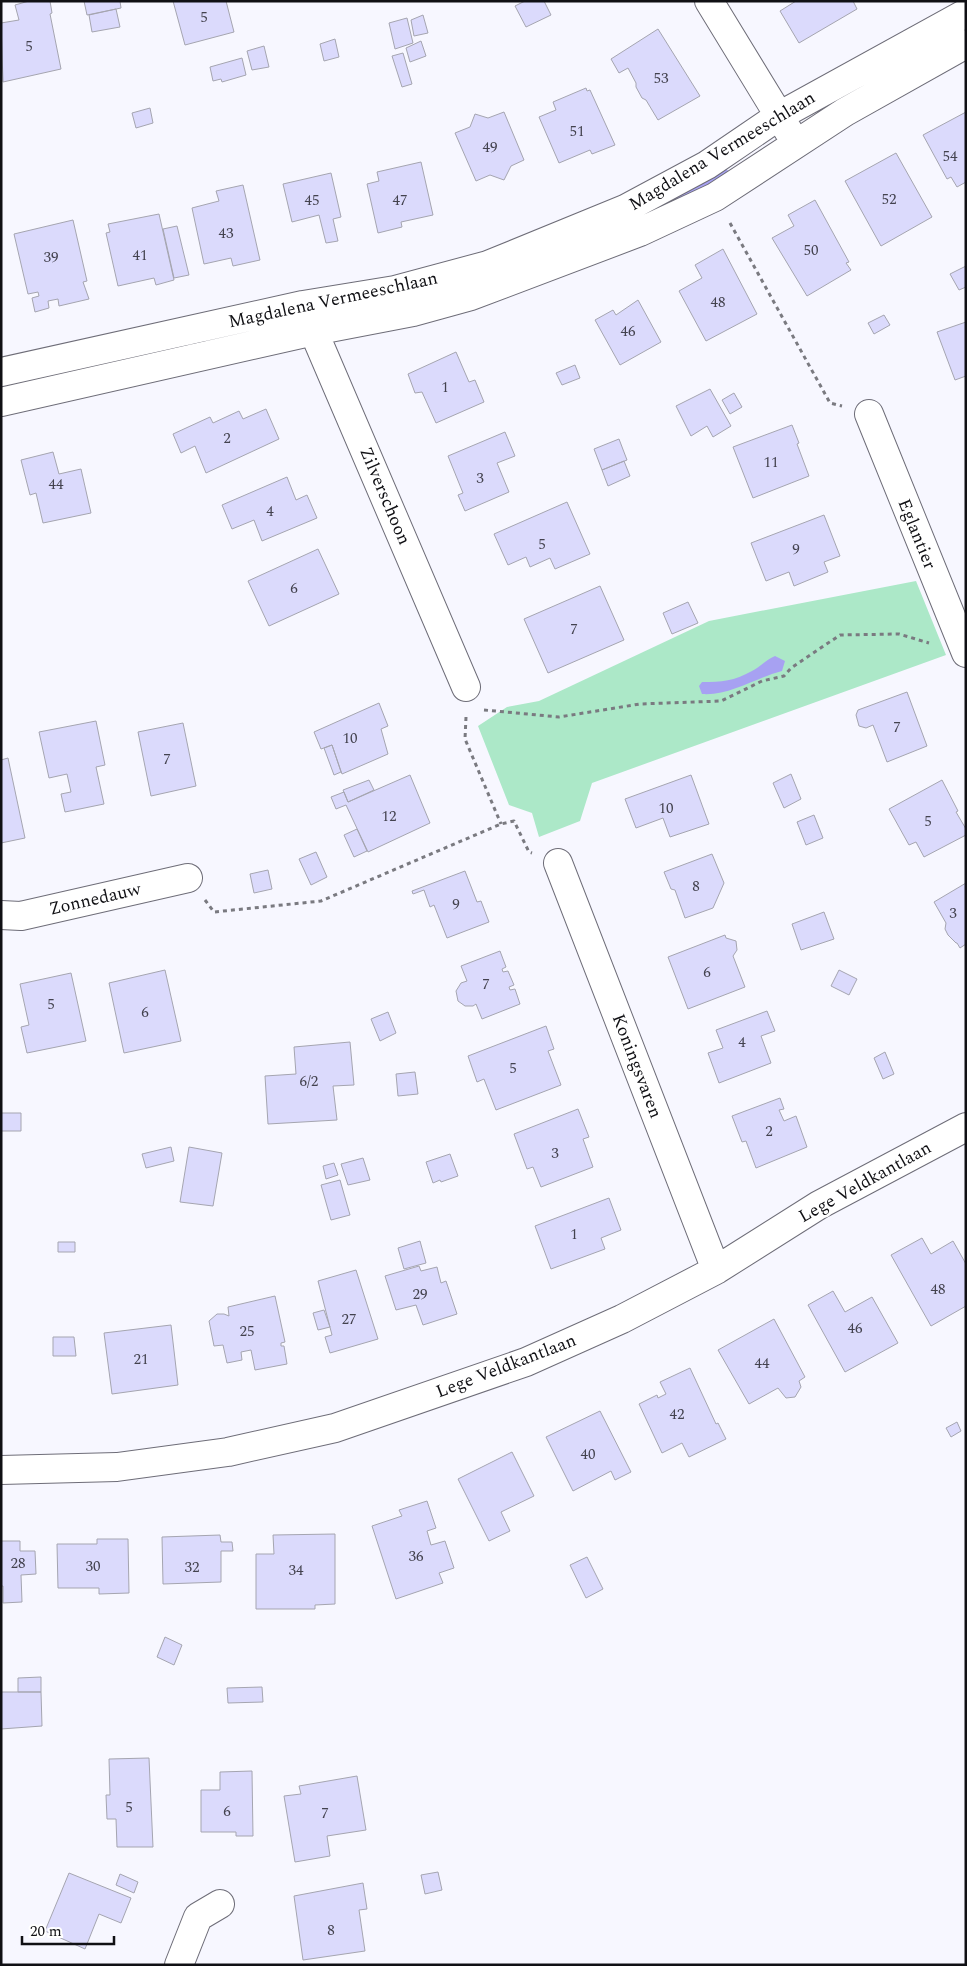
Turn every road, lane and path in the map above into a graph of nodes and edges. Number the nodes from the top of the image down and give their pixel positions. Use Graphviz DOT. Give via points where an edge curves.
graph roads {
  1 [pos="709,1"];
  2 [pos="966,13"];
  3 [pos="966,44"];
  4 [pos="779,116"];
  5 [pos="796,144"];
  6 [pos="715,197"];
  7 [pos="303,305"];
  8 [pos="314,331"];
  9 [pos="1,372"];
  10 [pos="1,402"];
  11 [pos="869,414"];
  12 [pos="966,653"];
  13 [pos="469,702"];
  14 [pos="501,824"];
  15 [pos="558,863"];
  16 [pos="188,878"];
  17 [pos="1,915"];
  18 [pos="966,1127"];
  19 [pos="716,1270"];
  20 [pos="1,1470"];
  21 [pos="220,1904"];
  22 [pos="179,1965"];
  1 -- 4 [label="street"];
  2 -- 4 [label="street, Magdalena Vermeeschlaan"];
  3 -- 5 [label="street, Magdalena Vermeeschlaan" via="845,112"];
  4 -- 5 [label="street"];
  4 -- 7 [label="street, Magdalena Vermeeschlaan" via="707,165 625,209 497,261 395,290"];
  5 -- 6 [label="street, Magdalena Vermeeschlaan"];
  6 -- 8 [label="street, Magdalena Vermeeschlaan" via="640,232 471,296 413,312"];
  6 -- 11 [label="path" via="830,403"];
  7 -- 8 [label="street, Zilverschoon"];
  7 -- 9 [label="street, Magdalena Vermeeschlaan"];
  8 -- 10 [label="street, Magdalena Vermeeschlaan"];
  8 -- 13 [label="street, Zilverschoon"];
  11 -- 12 [label="street, Eglantier"];
  12 -- 13 [label="path" via="899,634 840,636 784,676 762,682 721,701 640,704 559,717"];
  13 -- 14 [label="path" via="465,739"];
  14 -- 15 [label="path" via="514,822 529,852"];
  14 -- 16 [label="path" via="322,901 214,912"];
  15 -- 19 [label="street, Koningsvaren"];
  16 -- 17 [label="street, Zonnedauw" via="20,916"];
  18 -- 19 [label="street, Lege Veldkantlaan" via="819,1205"];
  19 -- 20 [label="street, Lege Veldkantlaan" via="526,1362 336,1428 228,1452 117,1467"];
  21 -- 22 [label="street" via="198,1917"];
}
